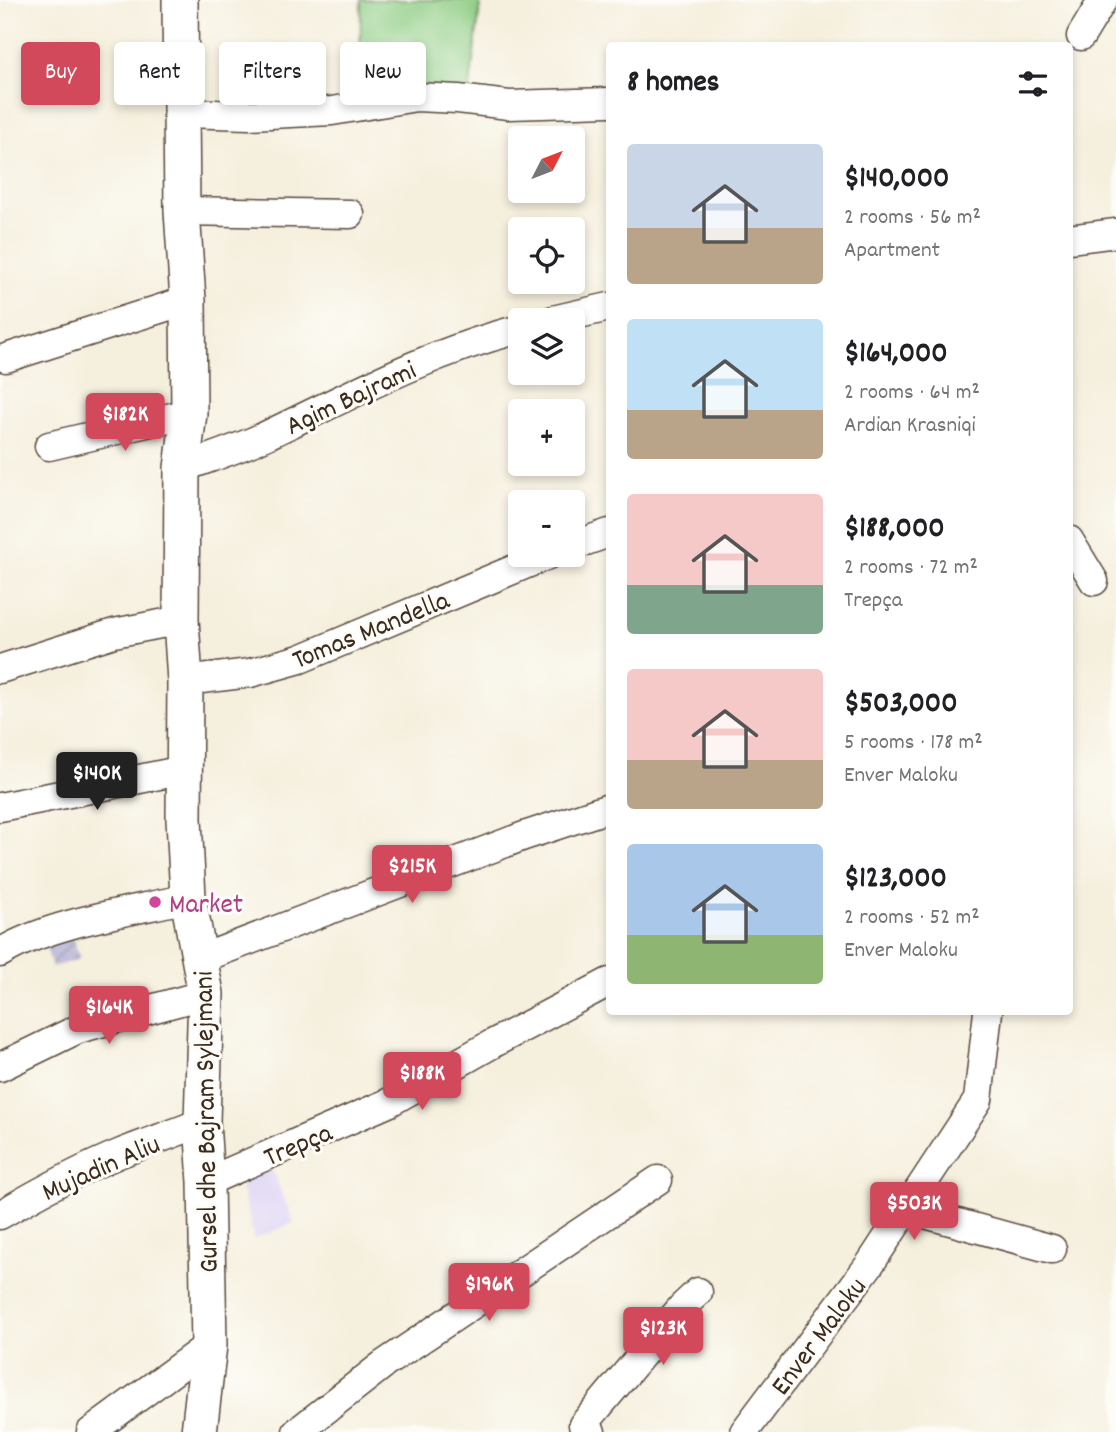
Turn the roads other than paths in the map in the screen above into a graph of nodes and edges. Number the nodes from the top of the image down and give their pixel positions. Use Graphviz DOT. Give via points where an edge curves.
graph roads {
  1 [pos="180,0"];
  2 [pos="1103,0"];
  3 [pos="1081,36"];
  4 [pos="606,102"];
  5 [pos="181,113"];
  6 [pos="181,211"];
  7 [pos="350,214"];
  8 [pos="1116,233"];
  9 [pos="1073,238"];
  10 [pos="188,300"];
  11 [pos="606,308"];
  12 [pos="585,313"];
  13 [pos="508,331"];
  14 [pos="6,358"];
  15 [pos="189,413"];
  16 [pos="49,446"];
  17 [pos="183,468"];
  18 [pos="606,534"];
  19 [pos="585,541"];
  20 [pos="1073,547"];
  21 [pos="519,567"];
  22 [pos="1094,581"];
  23 [pos="181,620"];
  24 [pos="0,669"];
  25 [pos="185,681"];
  26 [pos="184,770"];
  27 [pos="0,807"];
  28 [pos="606,809"];
  29 [pos="188,898"];
  30 [pos="0,953"];
  31 [pos="200,959"];
  32 [pos="606,984"];
  33 [pos="206,994"];
  34 [pos="988,1015"];
  35 [pos="0,1066"];
  36 [pos="202,1122"];
  37 [pos="657,1180"];
  38 [pos="206,1182"];
  39 [pos="907,1209"];
  40 [pos="0,1214"];
  41 [pos="1052,1249"];
  42 [pos="698,1292"];
  43 [pos="209,1345"];
  44 [pos="91,1432"];
  45 [pos="199,1432"];
  46 [pos="296,1432"];
  47 [pos="591,1432"];
  48 [pos="744,1432"];
  1 -- 5 [label="street, Gursel dhe Bajram Sylejmani"];
  2 -- 3 [label="street"];
  4 -- 5 [label="street" via="509,105 416,97 332,111"];
  5 -- 6 [label="street, Gursel dhe Bajram Sylejmani"];
  6 -- 7 [label="street"];
  6 -- 10 [label="street, Gursel dhe Bajram Sylejmani"];
  8 -- 9 [label="street"];
  10 -- 14 [label="street"];
  10 -- 15 [label="street, Gursel dhe Bajram Sylejmani"];
  11 -- 12 [label="street"];
  13 -- 17 [label="street, Agim Bajrami" via="408,367 260,438"];
  15 -- 16 [label="street"];
  15 -- 17 [label="street, Gursel dhe Bajram Sylejmani"];
  17 -- 23 [label="street, Gursel dhe Bajram Sylejmani"];
  18 -- 19 [label="street"];
  20 -- 22 [label="street"];
  21 -- 25 [label="street, Tomas Mandella" via="300,659 250,673"];
  23 -- 24 [label="street" via="114,633"];
  23 -- 25 [label="street, Gursel dhe Bajram Sylejmani"];
  25 -- 26 [label="street, Gursel dhe Bajram Sylejmani"];
  26 -- 27 [label="street"];
  26 -- 29 [label="street, Gursel dhe Bajram Sylejmani"];
  28 -- 31 [label="street"];
  29 -- 30 [label="street" via="76,925 18,942"];
  29 -- 31 [label="street, Gursel dhe Bajram Sylejmani"];
  31 -- 33 [label="street, Gursel dhe Bajram Sylejmani"];
  32 -- 38 [label="street, Trepça" via="388,1103"];
  33 -- 35 [label="street" via="78,1029"];
  33 -- 36 [label="street, Gursel dhe Bajram Sylejmani"];
  34 -- 39 [label="street, Enver Maloku" via="978,1100"];
  36 -- 38 [label="street, Gursel dhe Bajram Sylejmani"];
  36 -- 40 [label="street, Mujadin Aliu" via="54,1183"];
  37 -- 46 [label="street" via="384,1364"];
  38 -- 43 [label="street, Gursel dhe Bajram Sylejmani"];
  39 -- 41 [label="street"];
  39 -- 48 [label="street, Enver Maloku"];
  42 -- 47 [label="street" via="583,1425"];
  43 -- 44 [label="street"];
  43 -- 45 [label="street, Gursel dhe Bajram Sylejmani"];
}
